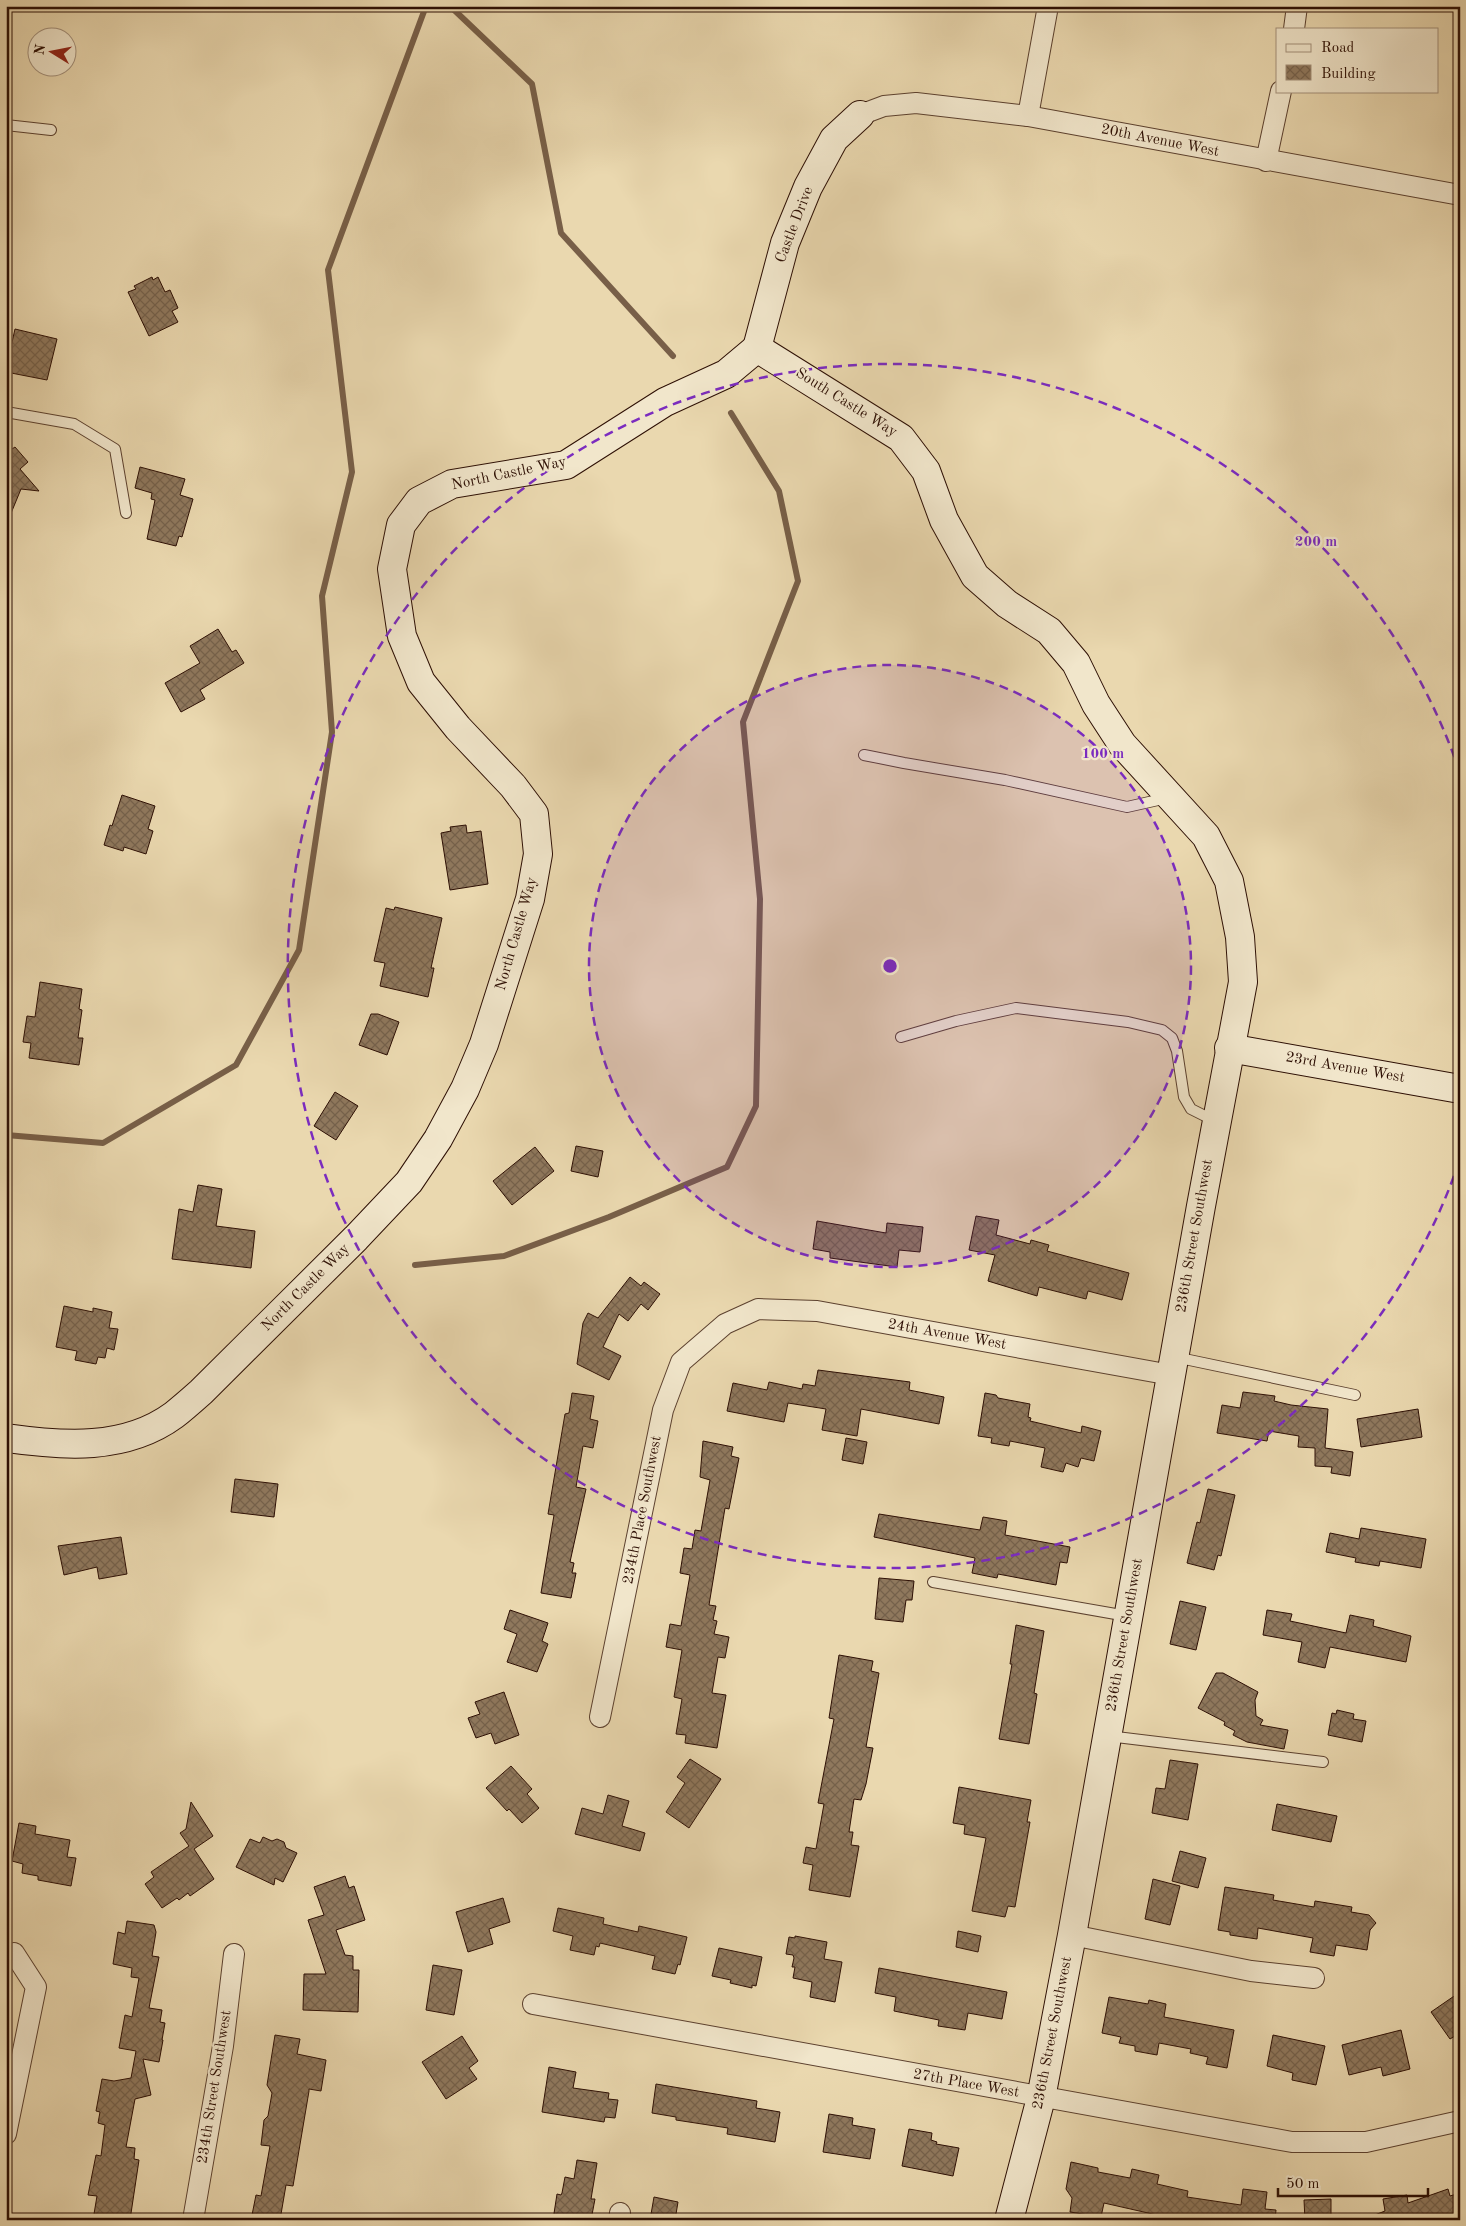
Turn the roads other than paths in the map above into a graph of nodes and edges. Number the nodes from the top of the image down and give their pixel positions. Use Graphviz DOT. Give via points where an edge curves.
graph roads {
  1 [pos="1048,6"];
  2 [pos="1297,6"];
  3 [pos="1294,28"];
  4 [pos="1280,92"];
  5 [pos="860,115"];
  6 [pos="1028,116"];
  7 [pos="6,125"];
  8 [pos="51,130"];
  9 [pos="1266,162"];
  10 [pos="1460,195"];
  11 [pos="757,348"];
  12 [pos="6,412"];
  13 [pos="126,513"];
  14 [pos="864,755"];
  15 [pos="1170,797"];
  16 [pos="901,1037"];
  17 [pos="1229,1048"];
  18 [pos="1460,1089"];
  19 [pos="1216,1122"];
  20 [pos="725,1324"];
  21 [pos="1172,1366"];
  22 [pos="1355,1395"];
  23 [pos="6,1438"];
  24 [pos="933,1582"];
  25 [pos="1128,1616"];
  26 [pos="600,1717"];
  27 [pos="1107,1736"];
  28 [pos="1323,1762"];
  29 [pos="1072,1935"];
  30 [pos="14,1953"];
  31 [pos="234,1954"];
  32 [pos="1314,1978"];
  33 [pos="533,2004"];
  34 [pos="1041,2098"];
  35 [pos="1460,2121"];
  36 [pos="6,2134"];
  37 [pos="193,2220"];
  38 [pos="1009,2220"];
  1 -- 6 [label="street"];
  2 -- 3 [label="street"];
  4 -- 9 [label="street"];
  5 -- 6 [label="street, 20th Avenue West" via="884,106 916,103"];
  5 -- 11 [label="street, Castle Drive" via="834,140 808,187 785,243"];
  6 -- 9 [label="street, 20th Avenue West"];
  7 -- 8 [label="lane"];
  9 -- 10 [label="street, 20th Avenue West"];
  11 -- 15 [label="street, South Castle Way" via="901,438 926,471 944,520 975,576 1007,604 1049,631 1076,663 1096,704 1122,744"];
  11 -- 23 [label="street, North Castle Way" via="726,374 665,402 566,465 452,484 419,501 401,525 392,569 402,636 421,682 534,814 538,854 530,899 484,1044 465,1089 438,1139 409,1182 201,1392 173,1416 121,1440 65,1445"];
  12 -- 13 [label="lane" via="74,424 115,449"];
  14 -- 15 [label="lane" via="1005,780 1127,807"];
  15 -- 17 [label="street, South Castle Way" via="1206,836 1229,881 1240,937 1243,982"];
  16 -- 19 [label="lane" via="1016,1008 1128,1022 1162,1030 1172,1038 1178,1051 1184,1097 1191,1109"];
  17 -- 18 [label="street, 23rd Avenue West"];
  17 -- 19 [label="street, 236th Street Southwest"];
  19 -- 21 [label="street, 236th Street Southwest"];
  20 -- 21 [label="street, 24th Avenue West" via="758,1309 817,1311"];
  20 -- 26 [label="street, 234th Place Southwest" via="681,1362 663,1410"];
  21 -- 22 [label="lane"];
  21 -- 25 [label="street, 236th Street Southwest"];
  24 -- 25 [label="lane"];
  25 -- 27 [label="street, 236th Street Southwest"];
  27 -- 28 [label="lane"];
  27 -- 29 [label="street, 236th Street Southwest"];
  29 -- 32 [label="street" via="1251,1971"];
  29 -- 34 [label="street, 236th Street Southwest"];
  30 -- 36 [label="street" via="36,1987"];
  31 -- 37 [label="street, 234th Street Southwest" via="223,2046"];
  33 -- 34 [label="street, 27th Place West"];
  34 -- 35 [label="street, 27th Place West" via="1292,2142 1366,2142"];
  34 -- 38 [label="street, 236th Street Southwest"];
}
